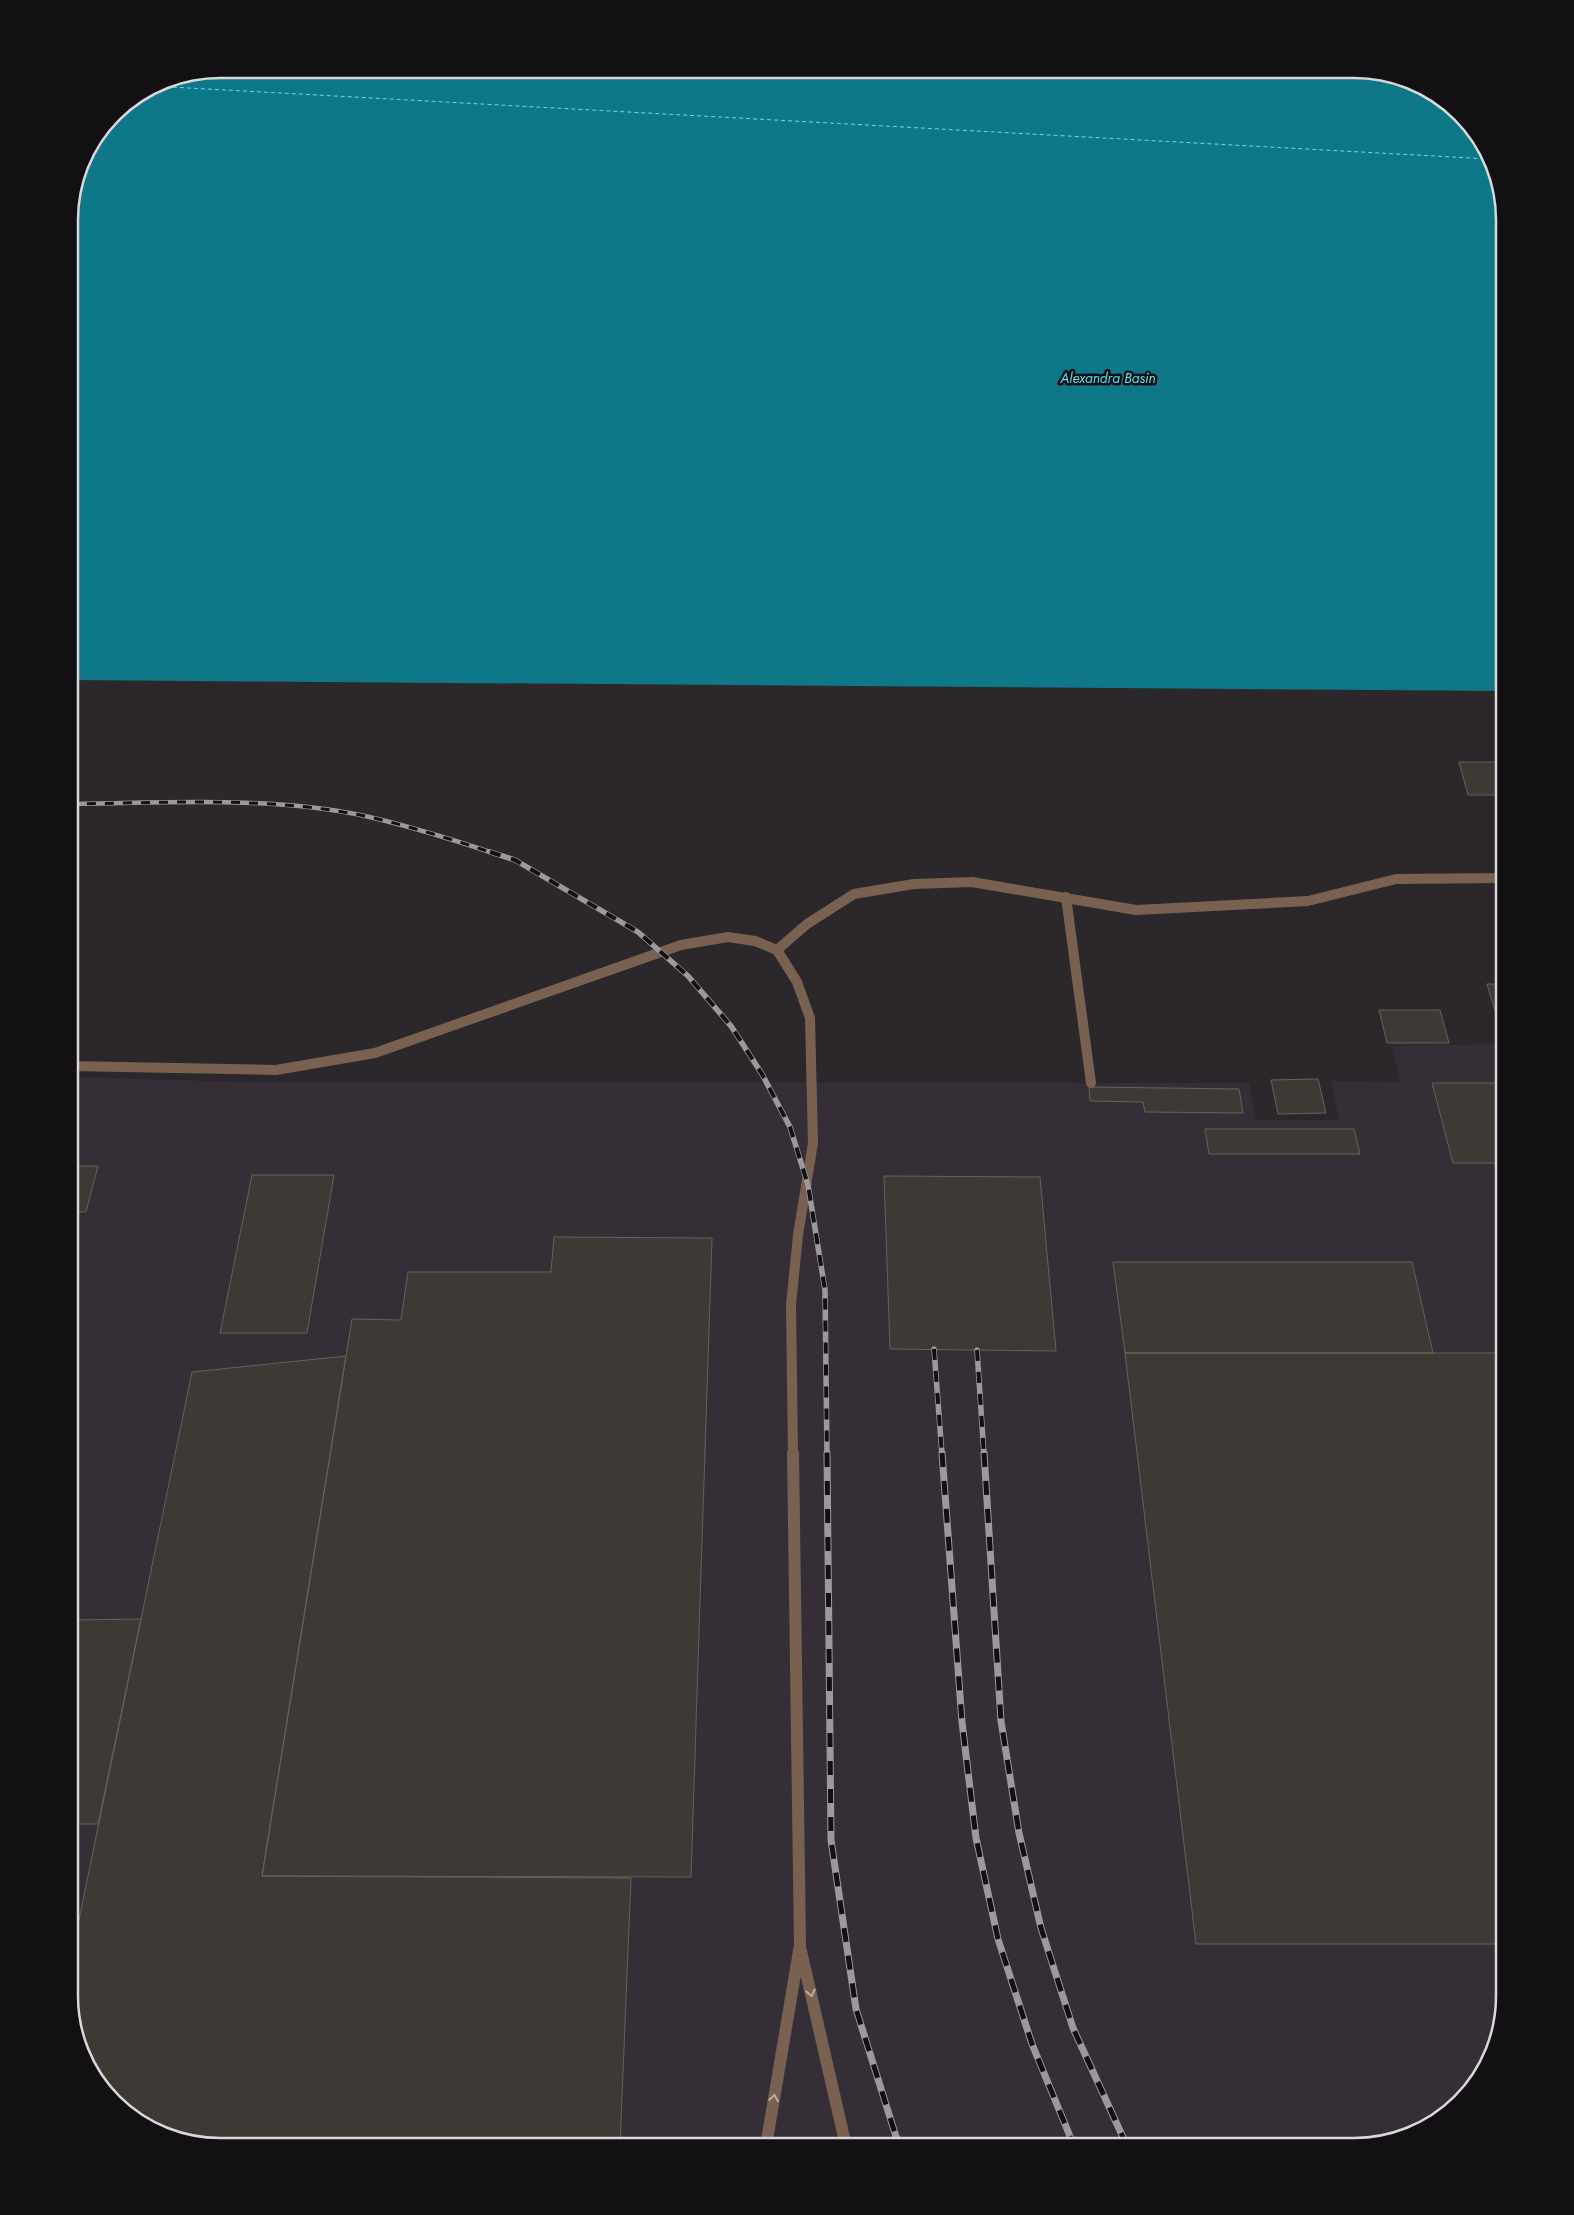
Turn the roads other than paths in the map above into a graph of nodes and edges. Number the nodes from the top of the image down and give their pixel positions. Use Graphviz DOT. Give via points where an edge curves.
graph roads {
  1 [pos="1496,878"];
  2 [pos="1066,898"];
  3 [pos="777,950"];
  4 [pos="78,1066"];
  5 [pos="1091,1083"];
  6 [pos="800,1945"];
  7 [pos="767,2137"];
  8 [pos="844,2138"];
  1 -- 2 [label="lane" via="1396,879 1308,901 1136,910"];
  2 -- 3 [label="lane" via="972,882 914,884 854,894 808,924"];
  2 -- 5 [label="lane"];
  3 -- 4 [label="lane" via="756,941 728,937 681,945 375,1053 276,1070"];
  3 -- 6 [label="lane" via="797,982 810,1018 812,1076 813,1143 791,1304"];
  7 -- 6 [label="lane, one-way"];
  6 -- 8 [label="lane, one-way"];
}
